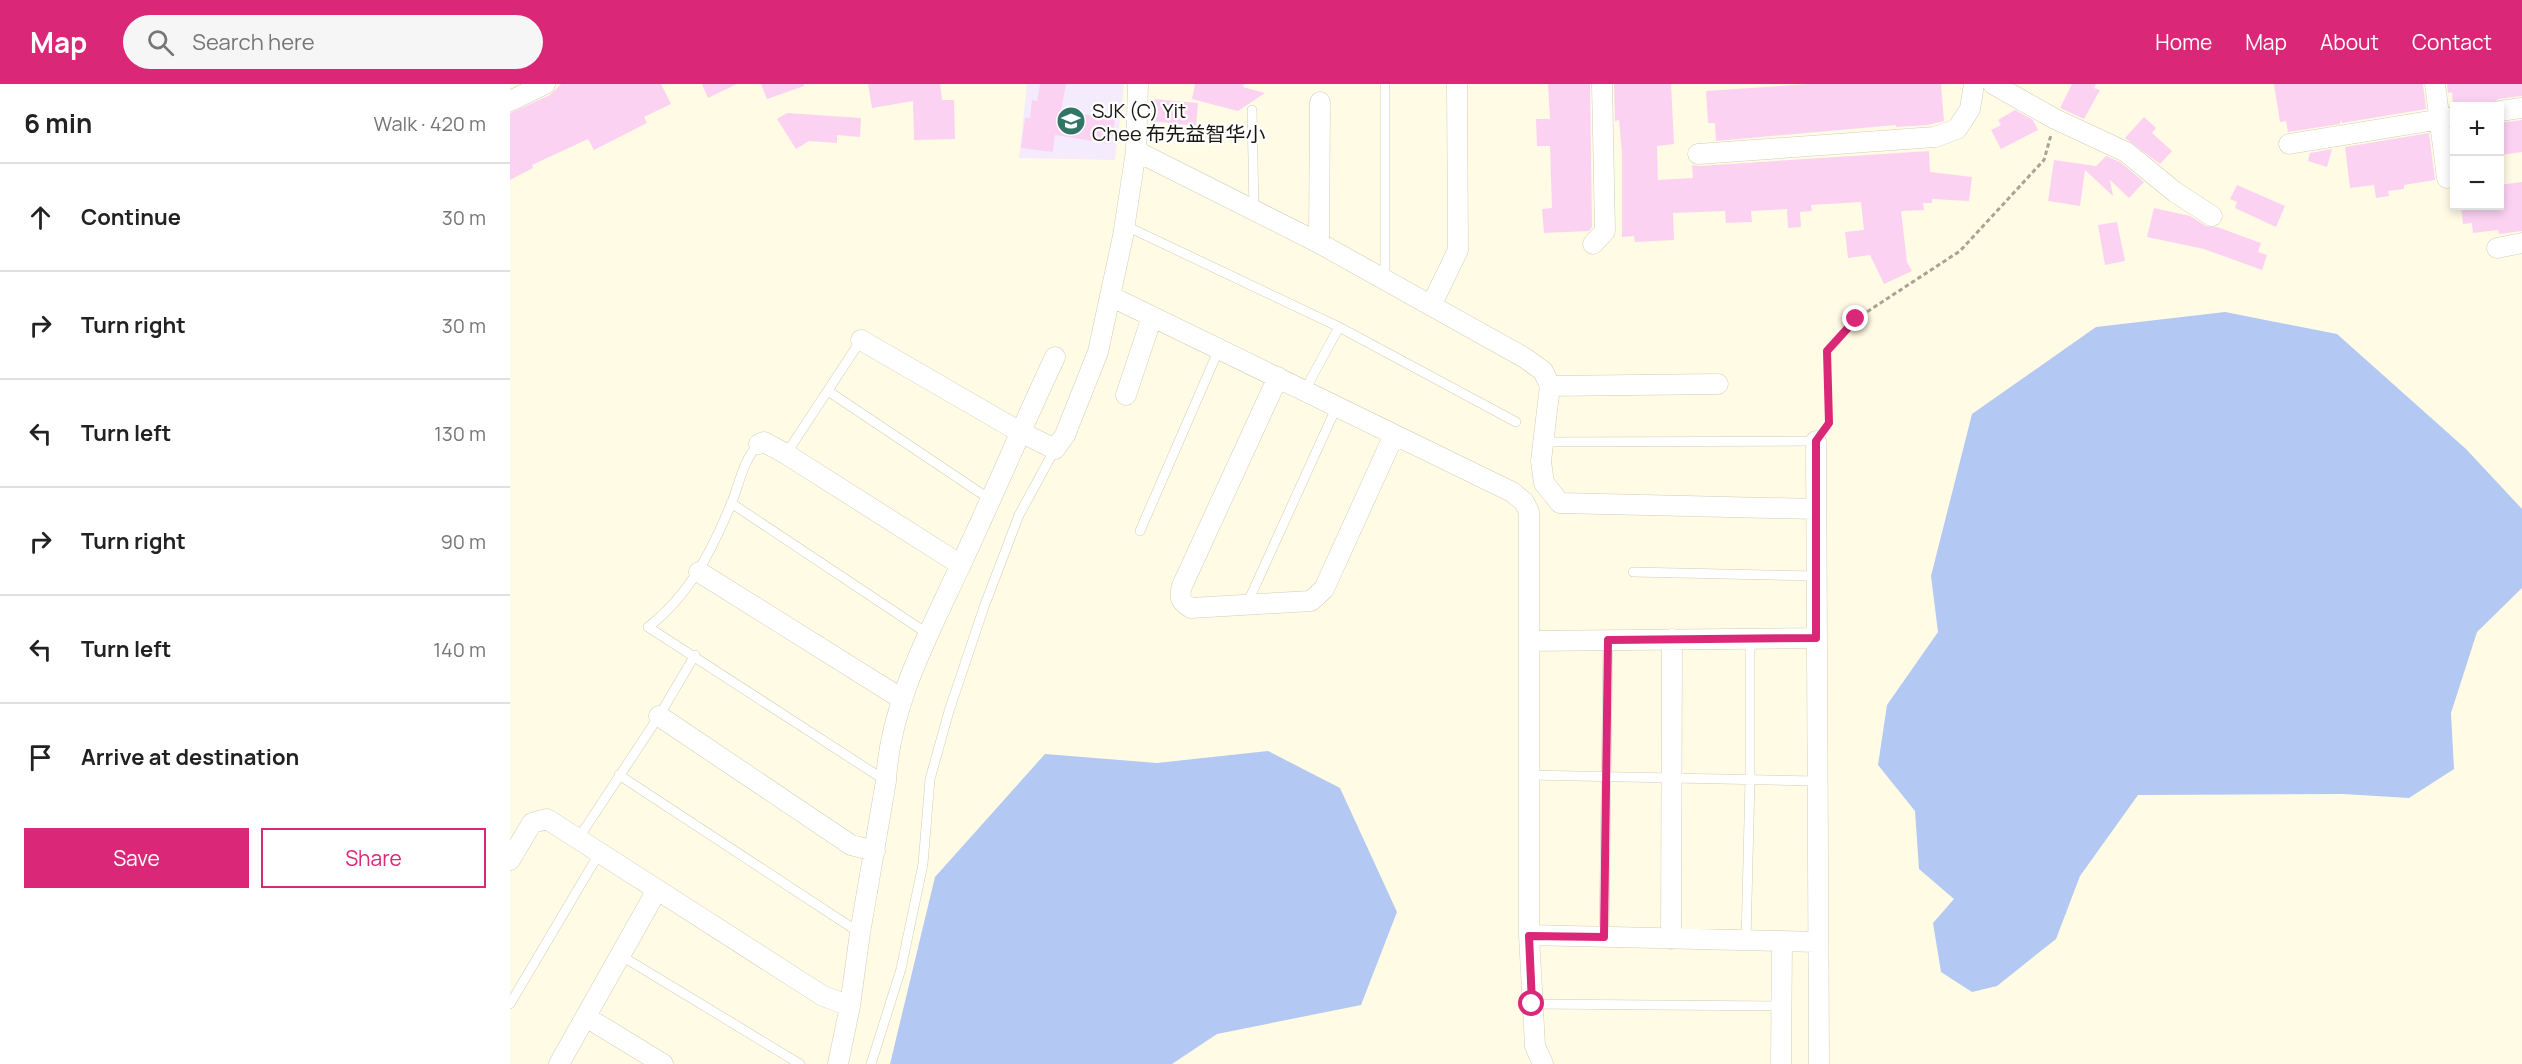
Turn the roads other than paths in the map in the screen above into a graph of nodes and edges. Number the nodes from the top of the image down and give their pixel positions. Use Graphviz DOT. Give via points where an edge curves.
graph roads {
  1 [pos="546,84"];
  2 [pos="1138,84"];
  3 [pos="1384,84"];
  4 [pos="1457,84"];
  5 [pos="1602,84"];
  6 [pos="1974,84"];
  7 [pos="1993,84"];
  8 [pos="2435,84"];
  9 [pos="510,101"];
  10 [pos="1320,102"];
  11 [pos="2522,108"];
  12 [pos="1252,110"];
  13 [pos="2504,110"];
  14 [pos="2447,118"];
  15 [pos="2289,144"];
  16 [pos="1136,151"];
  17 [pos="1698,154"];
  18 [pos="2447,178"];
  19 [pos="1254,211"];
  20 [pos="2212,216"];
  21 [pos="1124,225"];
  22 [pos="1319,243"];
  23 [pos="2522,243"];
  24 [pos="1593,244"];
  25 [pos="2497,248"];
  26 [pos="1385,280"];
  27 [pos="1110,296"];
  28 [pos="1431,306"];
  29 [pos="1152,317"];
  30 [pos="1339,327"];
  31 [pos="861,340"];
  32 [pos="1219,349"];
  33 [pos="1054,357"];
  34 [pos="1278,377"];
  35 [pos="1718,384"];
  36 [pos="1550,386"];
  37 [pos="1305,390"];
  38 [pos="828,391"];
  39 [pos="1126,395"];
  40 [pos="1337,406"];
  41 [pos="1516,422"];
  42 [pos="1020,432"];
  43 [pos="1394,435"];
  44 [pos="1816,441"];
  45 [pos="1544,442"];
  46 [pos="759,444"];
  47 [pos="1055,449"];
  48 [pos="786,454"];
  49 [pos="991,500"];
  50 [pos="731,503"];
  51 [pos="1816,509"];
  52 [pos="1140,531"];
  53 [pos="961,565"];
  54 [pos="699,572"];
  55 [pos="1633,572"];
  56 [pos="1816,576"];
  57 [pos="1247,604"];
  58 [pos="928,634"];
  59 [pos="1816,638"];
  60 [pos="1672,639"];
  61 [pos="1750,639"];
  62 [pos="1608,640"];
  63 [pos="1529,641"];
  64 [pos="695,655"];
  65 [pos="902,699"];
  66 [pos="658,716"];
  67 [pos="1529,774"];
  68 [pos="619,775"];
  69 [pos="1607,776"];
  70 [pos="1672,778"];
  71 [pos="1750,780"];
  72 [pos="886,781"];
  73 [pos="1817,781"];
  74 [pos="578,839"];
  75 [pos="875,850"];
  76 [pos="600,852"];
  77 [pos="510,860"];
  78 [pos="657,890"];
  79 [pos="860,933"];
  80 [pos="1529,936"];
  81 [pos="1604,937"];
  82 [pos="1671,939"];
  83 [pos="1746,941"];
  84 [pos="1782,941"];
  85 [pos="1818,942"];
  86 [pos="620,955"];
  87 [pos="510,1004"];
  88 [pos="1532,1004"];
  89 [pos="850,1006"];
  90 [pos="1781,1006"];
  91 [pos="586,1017"];
  92 [pos="559,1064"];
  93 [pos="663,1064"];
  94 [pos="800,1064"];
  95 [pos="838,1064"];
  96 [pos="871,1064"];
  97 [pos="1544,1064"];
  98 [pos="1781,1064"];
  99 [pos="1819,1064"];
  1 -- 9 [label="street"];
  2 -- 16 [label="street"];
  3 -- 26 [label="lane"];
  4 -- 28 [label="street" via="1458,250"];
  5 -- 24 [label="street" via="1605,231"];
  6 -- 17 [label="street" via="1970,109 1957,129 1935,137"];
  7 -- 20 [label="street" via="2126,152"];
  8 -- 14 [label="street"];
  10 -- 22 [label="street"];
  11 -- 13 [label="street"];
  12 -- 19 [label="lane"];
  14 -- 15 [label="street"];
  14 -- 18 [label="street"];
  16 -- 19 [label="street"];
  16 -- 21 [label="street"];
  19 -- 22 [label="street"];
  21 -- 27 [label="street"];
  21 -- 30 [label="lane"];
  22 -- 26 [label="street"];
  23 -- 25 [label="street"];
  26 -- 28 [label="street"];
  27 -- 29 [label="street"];
  27 -- 47 [label="street" via="1098,352 1069,426"];
  28 -- 36 [label="street" via="1525,358 1543,371"];
  29 -- 32 [label="street"];
  29 -- 39 [label="street"];
  30 -- 37 [label="lane"];
  30 -- 41 [label="lane"];
  31 -- 38 [label="lane"];
  31 -- 42 [label="street"];
  32 -- 34 [label="street"];
  32 -- 52 [label="lane"];
  33 -- 42 [label="street"];
  34 -- 37 [label="street"];
  34 -- 57 [label="street" via="1180,596 1191,608"];
  35 -- 36 [label="street"];
  36 -- 45 [label="street"];
  37 -- 40 [label="street"];
  38 -- 48 [label="lane"];
  38 -- 49 [label="lane"];
  40 -- 43 [label="street"];
  40 -- 57 [label="lane"];
  42 -- 47 [label="street"];
  42 -- 49 [label="street"];
  43 -- 57 [label="street" via="1318,597"];
  43 -- 63 [label="street" via="1512,492 1524,502 1529,512"];
  44 -- 45 [label="lane"];
  44 -- 51 [label="street"];
  45 -- 51 [label="street" via="1544,483 1560,503"];
  46 -- 48 [label="street" via="768,443"];
  46 -- 50 [label="lane"];
  47 -- 96 [label="lane" via="1018,514 949,711 930,779 923,864 900,969"];
  48 -- 53 [label="street"];
  49 -- 53 [label="street"];
  50 -- 54 [label="lane"];
  50 -- 58 [label="lane"];
  51 -- 56 [label="street"];
  53 -- 58 [label="street"];
  54 -- 64 [label="lane" via="648,627"];
  54 -- 65 [label="street"];
  55 -- 56 [label="lane"];
  56 -- 59 [label="street"];
  58 -- 65 [label="street"];
  59 -- 61 [label="street"];
  59 -- 73 [label="street"];
  60 -- 61 [label="street"];
  60 -- 62 [label="street"];
  60 -- 70 [label="street"];
  61 -- 71 [label="lane"];
  62 -- 63 [label="street"];
  62 -- 69 [label="lane"];
  63 -- 67 [label="street"];
  64 -- 66 [label="lane"];
  64 -- 72 [label="lane"];
  65 -- 72 [label="street"];
  66 -- 68 [label="lane"];
  66 -- 75 [label="street" via="851,845"];
  67 -- 69 [label="lane"];
  67 -- 80 [label="street"];
  68 -- 74 [label="lane"];
  68 -- 79 [label="lane"];
  69 -- 70 [label="lane"];
  69 -- 81 [label="lane"];
  70 -- 71 [label="lane"];
  70 -- 82 [label="street"];
  71 -- 73 [label="lane"];
  71 -- 83 [label="lane"];
  72 -- 75 [label="street"];
  73 -- 85 [label="street"];
  74 -- 76 [label="street"];
  74 -- 77 [label="street" via="547,819 531,823"];
  75 -- 79 [label="street"];
  76 -- 78 [label="street"];
  76 -- 87 [label="lane"];
  78 -- 86 [label="street"];
  78 -- 89 [label="street" via="823,996"];
  79 -- 89 [label="street"];
  80 -- 81 [label="street"];
  80 -- 88 [label="street"];
  81 -- 82 [label="street"];
  82 -- 83 [label="street"];
  83 -- 84 [label="street"];
  84 -- 85 [label="street"];
  84 -- 90 [label="street"];
  85 -- 99 [label="street"];
  86 -- 91 [label="street"];
  86 -- 94 [label="lane"];
  88 -- 90 [label="lane"];
  88 -- 97 [label="street" via="1535,1046"];
  89 -- 95 [label="street"];
  90 -- 98 [label="street"];
  91 -- 92 [label="street"];
  91 -- 93 [label="street"];
}
